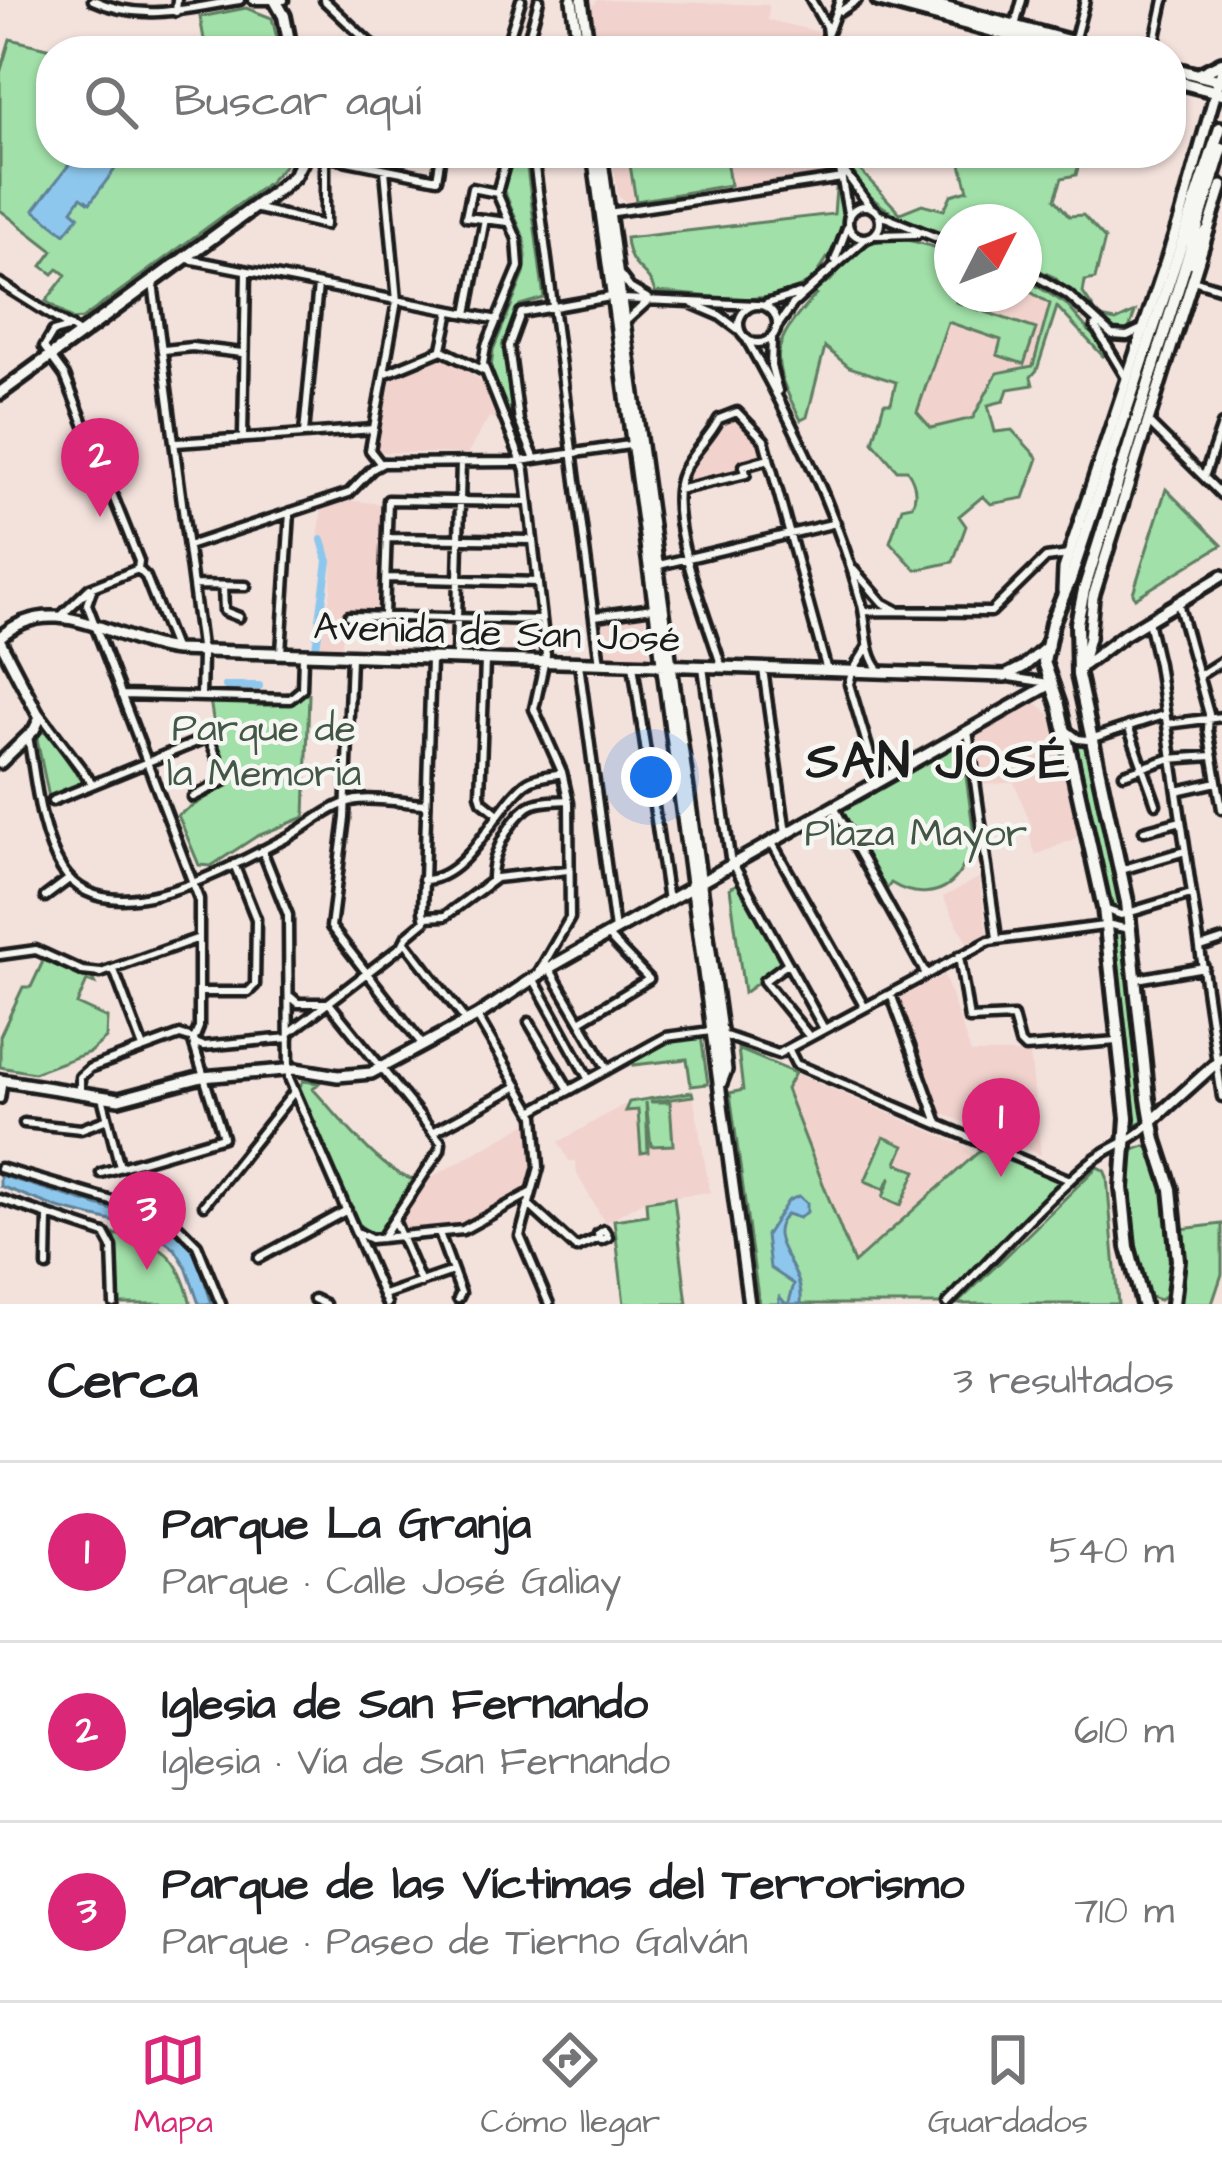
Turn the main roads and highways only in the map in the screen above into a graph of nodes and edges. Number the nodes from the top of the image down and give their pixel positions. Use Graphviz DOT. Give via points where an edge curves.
graph roads {
  1 [pos="572,0"];
  2 [pos="582,0"];
  3 [pos="878,0"];
  4 [pos="916,0"];
  5 [pos="280,1"];
  6 [pos="941,3"];
  7 [pos="1015,26"];
  8 [pos="1001,32"];
  9 [pos="288,36"];
  10 [pos="577,36"];
  11 [pos="587,36"];
  12 [pos="1020,36"];
  13 [pos="1042,36"];
  14 [pos="1186,72"];
  15 [pos="1186,82"];
  16 [pos="1219,87"];
  17 [pos="1220,128"];
  18 [pos="1222,148"];
  19 [pos="299,168"];
  20 [pos="599,168"];
  21 [pos="1222,186"];
  22 [pos="605,215"];
  23 [pos="1180,219"];
  24 [pos="1207,231"];
  25 [pos="1169,280"];
  26 [pos="1178,292"];
  27 [pos="617,297"];
  28 [pos="0,393"];
  29 [pos="637,443"];
  30 [pos="1222,576"];
  31 [pos="1063,592"];
  32 [pos="1124,635"];
  33 [pos="1083,638"];
  34 [pos="0,639"];
  35 [pos="1048,646"];
  36 [pos="666,665"];
  37 [pos="1079,672"];
  38 [pos="1051,683"];
  39 [pos="0,763"];
  40 [pos="696,885"];
  41 [pos="1220,1060"];
  42 [pos="2,1080"];
  43 [pos="1152,1121"];
  44 [pos="1155,1140"];
  45 [pos="1130,1142"];
  46 [pos="1143,1303"];
  47 [pos="1172,1303"];
  48 [pos="749,1304"];
  1 -- 10 [label="main road"];
  2 -- 11 [label="main road"];
  3 -- 8 [label="main road"];
  4 -- 6 [label="main road"];
  5 -- 9 [label="main road"];
  6 -- 7 [label="main road"];
  7 -- 8 [label="main road"];
  7 -- 13 [label="main road"];
  8 -- 12 [label="main road"];
  14 -- 16 [label="main road"];
  15 -- 16 [label="main road"];
  16 -- 23 [label="main road"];
  17 -- 25 [label="main road"];
  18 -- 26 [label="main road"];
  19 -- 28 [label="main road"];
  20 -- 22 [label="main road"];
  21 -- 24 [label="main road"];
  22 -- 27 [label="main road"];
  22 -- 27 [label="main road"];
  23 -- 25 [label="main road"];
  23 -- 31 [label="main road" via="1060,564"];
  24 -- 26 [label="main road"];
  24 -- 33 [label="main road"];
  25 -- 31 [label="main road"];
  26 -- 33 [label="main road" via="1084,590"];
  27 -- 29 [label="main road"];
  27 -- 29 [label="main road"];
  29 -- 36 [label="main road"];
  29 -- 36 [label="main road"];
  30 -- 32 [label="main road, Avenida de San José"];
  31 -- 35 [label="main road"];
  32 -- 33 [label="main road, Avenida de San José"];
  32 -- 37 [label="main road, Avenida de San José"];
  33 -- 35 [label="main road, Avenida de San José"];
  33 -- 37 [label="main road"];
  34 -- 36 [label="main road, Avenida de San José" via="26,620 62,615 176,650"];
  34 -- 39 [label="main road" via="40,713"];
  35 -- 36 [label="main road, Avenida de San José" via="1005,676"];
  35 -- 38 [label="main road"];
  36 -- 40 [label="main road"];
  37 -- 38 [label="main road, Avenida de San José" via="1065,685"];
  37 -- 43 [label="main road" via="1129,913"];
  38 -- 40 [label="main road"];
  38 -- 45 [label="main road" via="1104,908"];
  40 -- 42 [label="main road" via="382,1070 202,1077 122,1099"];
  40 -- 48 [label="main road" via="726,1070 721,1083"];
  41 -- 43 [label="main road"];
  43 -- 44 [label="main road"];
  44 -- 45 [label="main road"];
  44 -- 47 [label="main road" via="1173,1207"];
  45 -- 46 [label="main road" via="1122,1188"];
}
